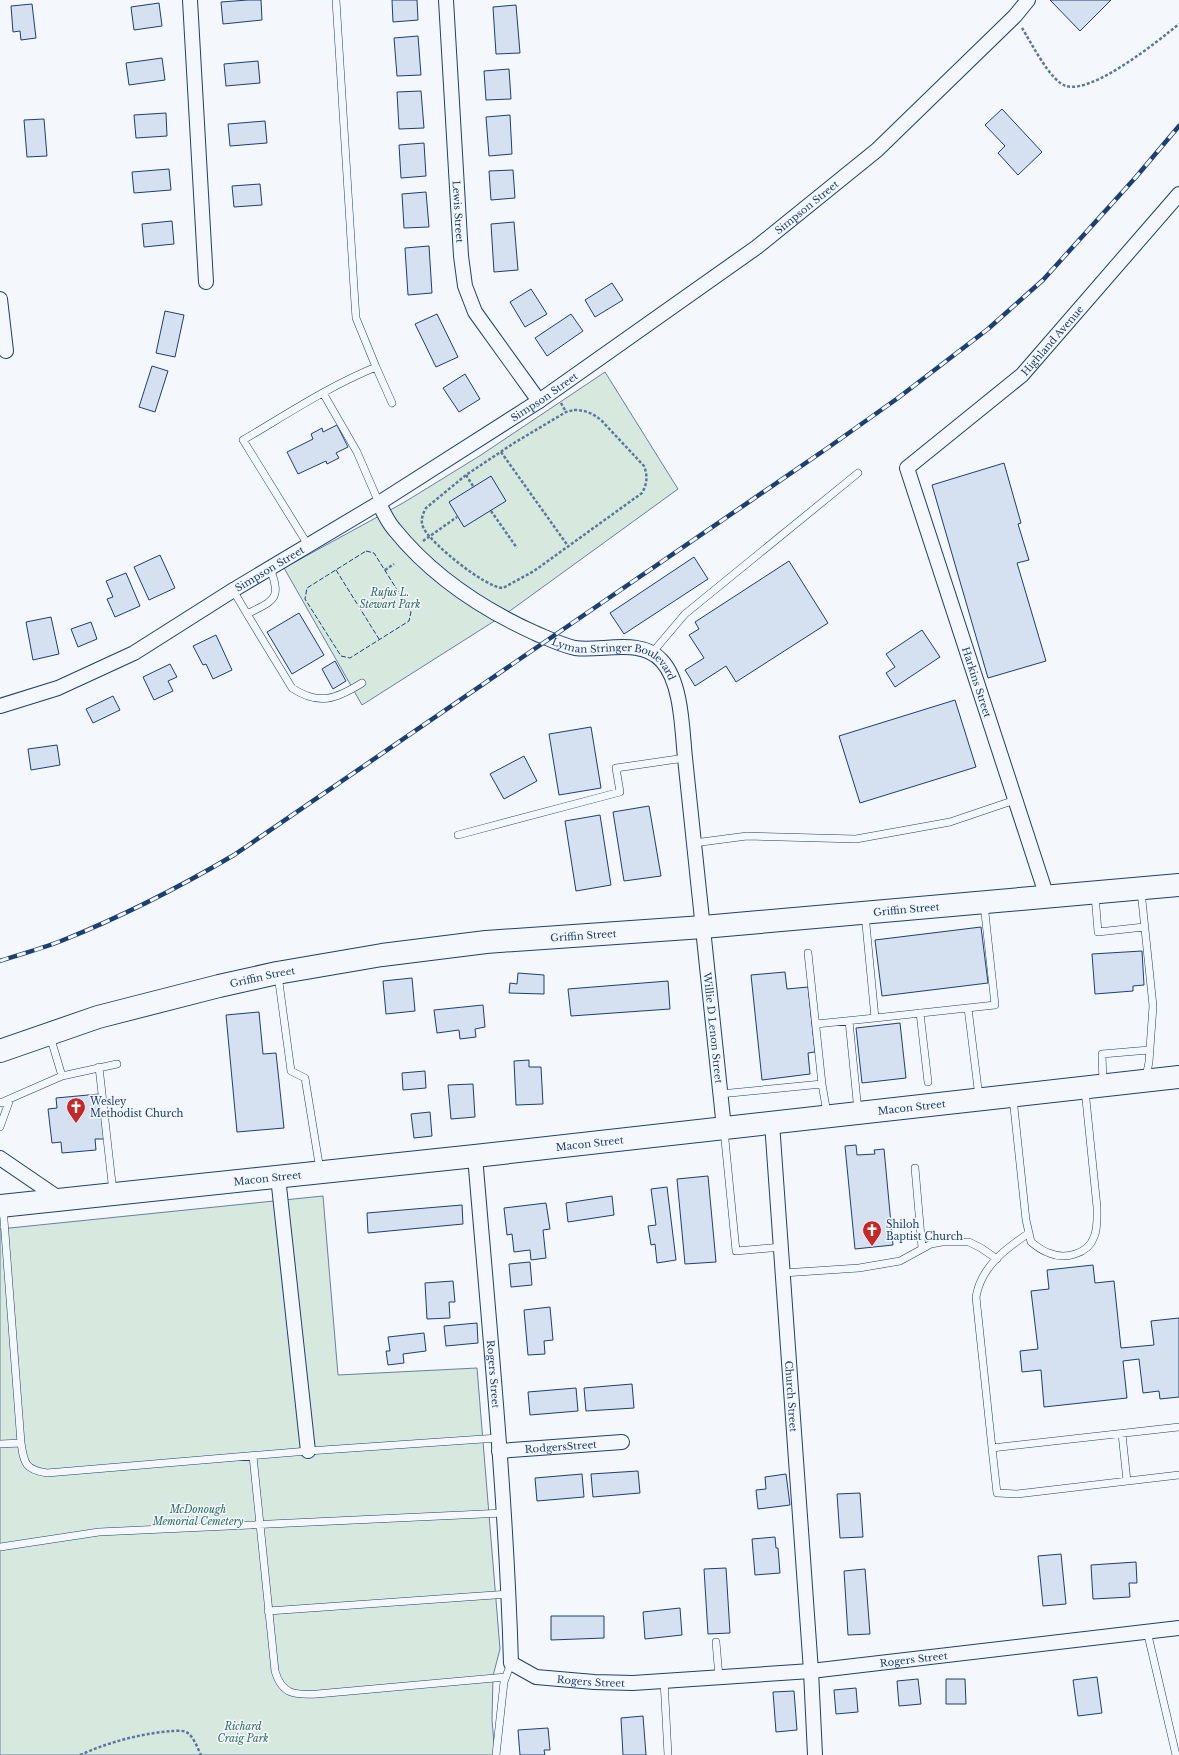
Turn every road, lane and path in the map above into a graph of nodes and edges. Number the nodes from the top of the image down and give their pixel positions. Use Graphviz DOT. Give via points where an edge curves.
graph roads {
  1 [pos="190,0"];
  2 [pos="336,0"];
  3 [pos="446,0"];
  4 [pos="1028,0"];
  5 [pos="1015,16"];
  6 [pos="1179,24"];
  7 [pos="1179,194"];
  8 [pos="206,282"];
  9 [pos="0,299"];
  10 [pos="6,351"];
  11 [pos="376,367"];
  12 [pos="323,394"];
  13 [pos="559,399"];
  14 [pos="538,401"];
  15 [pos="392,403"];
  16 [pos="566,412"];
  17 [pos="501,452"];
  18 [pos="907,468"];
  19 [pos="858,473"];
  20 [pos="466,475"];
  21 [pos="473,486"];
  22 [pos="379,503"];
  23 [pos="491,511"];
  24 [pos="457,517"];
  25 [pos="430,535"];
  26 [pos="308,545"];
  27 [pos="568,546"];
  28 [pos="517,548"];
  29 [pos="394,564"];
  30 [pos="270,568"];
  31 [pos="385,570"];
  32 [pos="233,590"];
  33 [pos="247,614"];
  34 [pos="652,653"];
  35 [pos="362,683"];
  36 [pos="0,706"];
  37 [pos="685,758"];
  38 [pos="1015,800"];
  39 [pos="458,835"];
  40 [pos="694,843"];
  41 [pos="1179,885"];
  42 [pos="1141,888"];
  43 [pos="1094,893"];
  44 [pos="1047,897"];
  45 [pos="984,902"];
  46 [pos="865,913"];
  47 [pos="703,927"];
  48 [pos="1144,927"];
  49 [pos="808,953"];
  50 [pos="277,973"];
  51 [pos="968,1008"];
  52 [pos="920,1013"];
  53 [pos="875,1018"];
  54 [pos="849,1021"];
  55 [pos="816,1024"];
  56 [pos="50,1034"];
  57 [pos="1150,1050"];
  58 [pos="0,1051"];
  59 [pos="117,1064"];
  60 [pos="99,1067"];
  61 [pos="62,1076"];
  62 [pos="1179,1076"];
  63 [pos="1145,1080"];
  64 [pos="928,1082"];
  65 [pos="822,1084"];
  66 [pos="1094,1087"];
  67 [pos="720,1094"];
  68 [pos="1013,1096"];
  69 [pos="10,1099"];
  70 [pos="979,1100"];
  71 [pos="0,1103"];
  72 [pos="858,1113"];
  73 [pos="828,1117"];
  74 [pos="772,1123"];
  75 [pos="0,1127"];
  76 [pos="724,1128"];
  77 [pos="475,1156"];
  78 [pos="0,1158"];
  79 [pos="914,1168"];
  80 [pos="321,1172"];
  81 [pos="278,1177"];
  82 [pos="114,1194"];
  83 [pos="60,1199"];
  84 [pos="1,1205"];
  85 [pos="1029,1233"];
  86 [pos="782,1247"];
  87 [pos="922,1248"];
  88 [pos="997,1259"];
  89 [pos="783,1273"];
  90 [pos="1179,1427"];
  91 [pos="1122,1434"];
  92 [pos="622,1442"];
  93 [pos="21,1443"];
  94 [pos="0,1444"];
  95 [pos="498,1445"];
  96 [pos="992,1448"];
  97 [pos="308,1452"];
  98 [pos="252,1456"];
  99 [pos="1179,1475"];
  100 [pos="1127,1481"];
  101 [pos="504,1513"];
  102 [pos="259,1524"];
  103 [pos="0,1547"];
  104 [pos="509,1594"];
  105 [pos="268,1611"];
  106 [pos="1179,1628"];
  107 [pos="1147,1631"];
  108 [pos="716,1642"];
  109 [pos="511,1663"];
  110 [pos="811,1671"];
  111 [pos="719,1677"];
  112 [pos="506,1678"];
  113 [pos="664,1680"];
  114 [pos="80,1755"];
  115 [pos="202,1755"];
  116 [pos="496,1755"];
  117 [pos="668,1755"];
  118 [pos="815,1755"];
  119 [pos="1176,1755"];
  1 -- 8 [label="street"];
  2 -- 11 [label="lane" via="356,318"];
  3 -- 14 [label="street, Lewis Street" via="461,256 465,286 475,312"];
  4 -- 5 [label="street, Simpson Street"];
  5 -- 6 [label="path" via="1055,78 1066,86 1079,86 1100,79 1149,48"];
  5 -- 14 [label="street, Simpson Street" via="877,150 763,242"];
  7 -- 18 [label="street, Highland Avenue" via="1022,375"];
  9 -- 10 [label="street"];
  11 -- 12 [label="lane"];
  11 -- 15 [label="lane"];
  12 -- 22 [label="lane" via="357,452"];
  12 -- 26 [label="lane" via="243,440"];
  13 -- 16 [label="path"];
  14 -- 22 [label="street, Simpson Street"];
  16 -- 17 [label="path"];
  16 -- 27 [label="path" via="583,410 601,420 644,466 647,479 642,493"];
  17 -- 20 [label="path"];
  17 -- 27 [label="path"];
  18 -- 38 [label="street, Harkins Street"];
  19 -- 34 [label="lane" via="685,614"];
  20 -- 21 [label="path"];
  20 -- 25 [label="path" via="426,508 422,522"];
  22 -- 26 [label="street, Simpson Street"];
  22 -- 34 [label="street, Lyman Stringer Boulevard" via="393,529 440,575 507,620 550,640 575,648 630,648"];
  23 -- 28 [label="path"];
  24 -- 25 [label="path"];
  25 -- 27 [label="path" via="477,577 498,588 503,588 534,571"];
  26 -- 30 [label="street, Simpson Street"];
  29 -- 31 [label="path"];
  30 -- 32 [label="street, Simpson Street"];
  30 -- 33 [label="lane" via="276,582 272,601"];
  32 -- 33 [label="lane"];
  32 -- 36 [label="street, Simpson Street" via="134,653 58,688"];
  33 -- 35 [label="lane" via="292,688 311,698 326,700"];
  34 -- 37 [label="street, Lyman Stringer Boulevard" via="663,661 673,681"];
  37 -- 39 [label="lane" via="616,768 620,792"];
  37 -- 40 [label="street, Lyman Stringer Boulevard"];
  38 -- 40 [label="lane" via="950,822 856,839 747,836"];
  38 -- 44 [label="street, Harkins Street"];
  40 -- 47 [label="street, Lyman Stringer Boulevard"];
  41 -- 42 [label="main road, Griffin Street"];
  42 -- 43 [label="main road, Griffin Street"];
  42 -- 48 [label="lane"];
  43 -- 44 [label="main road, Griffin Street"];
  43 -- 48 [label="lane" via="1098,932"];
  44 -- 45 [label="main road, Griffin Street"];
  45 -- 46 [label="main road, Griffin Street"];
  45 -- 51 [label="lane" via="995,1006"];
  46 -- 47 [label="main road, Griffin Street"];
  46 -- 53 [label="lane"];
  47 -- 50 [label="main road, Griffin Street" via="486,942 382,955"];
  47 -- 67 [label="street, Willie D Lenon Street"];
  48 -- 57 [label="lane" via="1153,1006"];
  49 -- 55 [label="lane"];
  50 -- 56 [label="main road, Griffin Street" via="98,1017"];
  50 -- 80 [label="lane" via="291,1071 305,1078"];
  51 -- 52 [label="lane"];
  51 -- 70 [label="lane"];
  52 -- 53 [label="lane"];
  52 -- 64 [label="lane"];
  53 -- 54 [label="lane"];
  54 -- 55 [label="lane"];
  54 -- 72 [label="lane"];
  55 -- 65 [label="lane"];
  56 -- 58 [label="main road, Griffin Street"];
  56 -- 61 [label="lane"];
  57 -- 63 [label="lane"];
  57 -- 66 [label="lane" via="1102,1054"];
  59 -- 60 [label="lane"];
  60 -- 61 [label="lane"];
  60 -- 82 [label="lane"];
  61 -- 69 [label="lane"];
  62 -- 63 [label="main road, Macon Street"];
  63 -- 66 [label="main road, Macon Street"];
  65 -- 67 [label="lane"];
  65 -- 73 [label="lane"];
  66 -- 68 [label="main road, Macon Street"];
  66 -- 85 [label="lane" via="1097,1225 1094,1237 1083,1251 1060,1256 1039,1248 1031,1242"];
  67 -- 76 [label="street, Willie D Lenon Street"];
  68 -- 70 [label="main road, Macon Street"];
  68 -- 85 [label="lane"];
  69 -- 71 [label="lane"];
  69 -- 75 [label="lane"];
  70 -- 72 [label="main road, Macon Street"];
  72 -- 73 [label="main road, Macon Street"];
  73 -- 74 [label="main road, Macon Street"];
  74 -- 76 [label="main road, Macon Street"];
  74 -- 86 [label="street, Church Street"];
  76 -- 77 [label="main road, Macon Street"];
  76 -- 86 [label="lane" via="736,1251"];
  77 -- 80 [label="main road, Macon Street"];
  77 -- 95 [label="street, Rogers Street"];
  78 -- 83 [label="street"];
  79 -- 87 [label="lane"];
  80 -- 81 [label="main road, Macon Street"];
  81 -- 82 [label="main road, Macon Street"];
  81 -- 97 [label="street"];
  82 -- 83 [label="main road, Macon Street"];
  83 -- 84 [label="main road, Macon Street"];
  84 -- 93 [label="lane"];
  85 -- 88 [label="lane" via="1006,1248"];
  86 -- 89 [label="street, Church Street"];
  87 -- 88 [label="lane" via="942,1242 969,1242"];
  87 -- 89 [label="lane" via="900,1261 859,1268"];
  88 -- 96 [label="lane" via="981,1277 976,1297"];
  89 -- 110 [label="street, Church Street"];
  90 -- 91 [label="lane"];
  91 -- 96 [label="lane"];
  91 -- 100 [label="lane"];
  92 -- 95 [label="street, RodgersStreet"];
  93 -- 94 [label="lane"];
  93 -- 98 [label="lane" via="27,1465 32,1470 47,1472"];
  95 -- 97 [label="lane"];
  95 -- 101 [label="street, Rogers Street"];
  96 -- 100 [label="lane" via="997,1493 1017,1494"];
  97 -- 98 [label="lane"];
  98 -- 102 [label="lane"];
  99 -- 100 [label="lane"];
  101 -- 102 [label="lane"];
  101 -- 104 [label="street, Rogers Street"];
  102 -- 103 [label="lane" via="99,1532"];
  102 -- 105 [label="lane"];
  104 -- 105 [label="lane"];
  104 -- 109 [label="street, Rogers Street"];
  105 -- 112 [label="lane" via="275,1671 279,1682 293,1693 317,1694"];
  106 -- 107 [label="street, Rogers Street"];
  107 -- 110 [label="street, Rogers Street"];
  107 -- 119 [label="lane"];
  108 -- 111 [label="lane"];
  109 -- 112 [label="lane"];
  109 -- 113 [label="street, Rogers Street" via="536,1677 633,1683"];
  110 -- 111 [label="street, Rogers Street"];
  110 -- 118 [label="street, Church Street"];
  111 -- 113 [label="street, Rogers Street"];
  112 -- 116 [label="lane"];
  113 -- 117 [label="lane"];
  114 -- 115 [label="path" via="122,1739 158,1732 180,1731 189,1734"];
}
